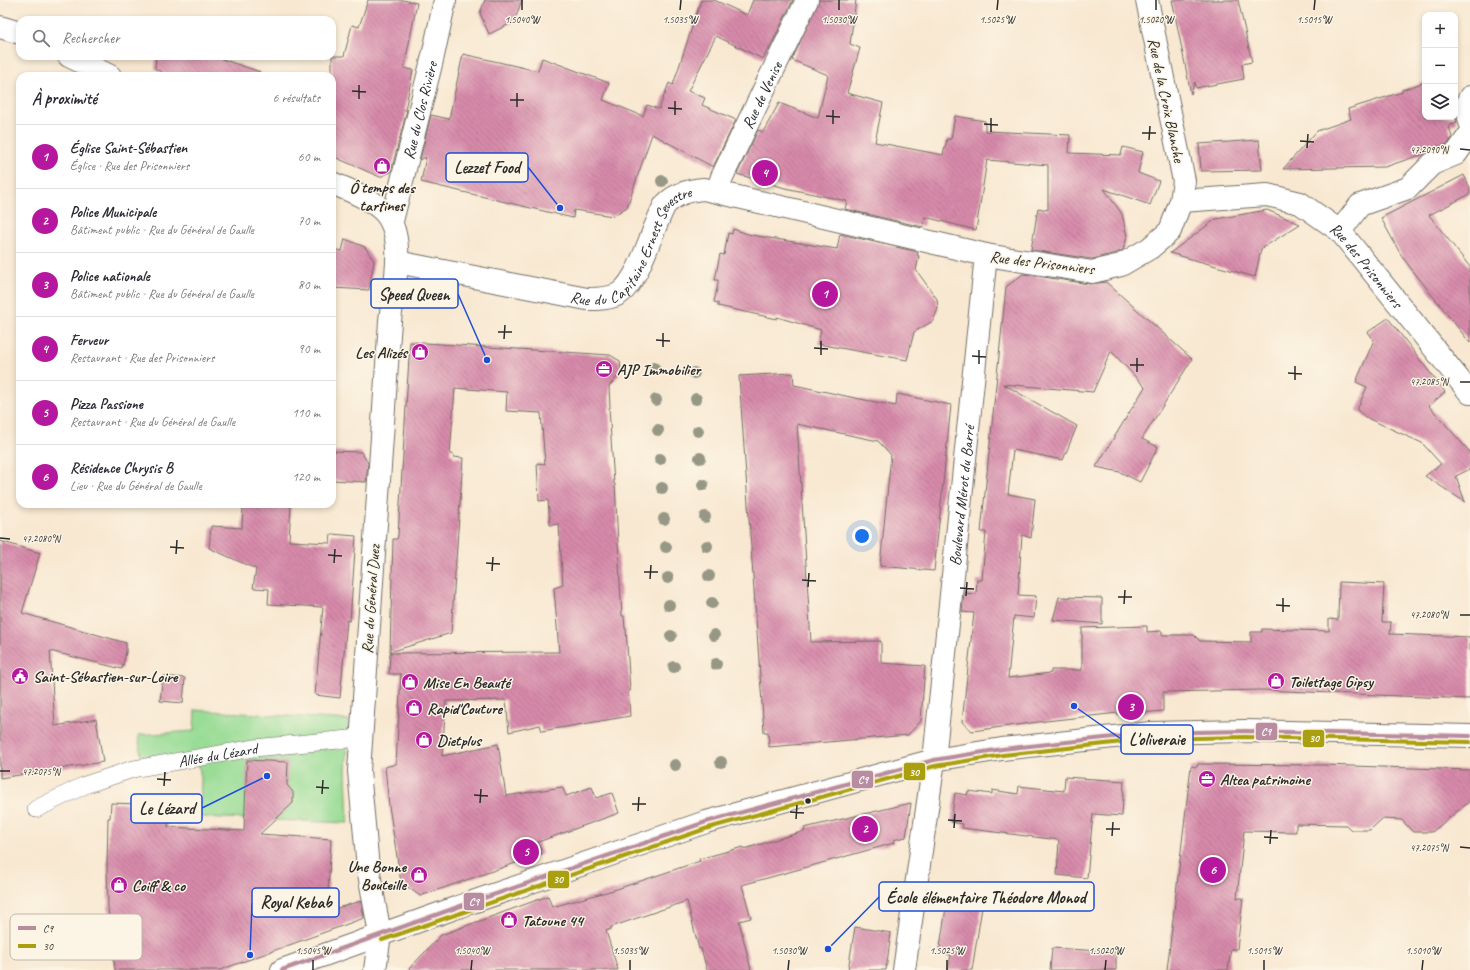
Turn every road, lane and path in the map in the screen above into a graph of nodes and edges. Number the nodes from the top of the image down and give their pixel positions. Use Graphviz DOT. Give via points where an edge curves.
graph roads {
  1 [pos="445,0"];
  2 [pos="808,0"];
  3 [pos="1147,0"];
  4 [pos="0,27"];
  5 [pos="16,32"];
  6 [pos="76,60"];
  7 [pos="102,72"];
  8 [pos="1470,96"];
  9 [pos="1470,122"];
  10 [pos="1470,134"];
  11 [pos="336,185"];
  12 [pos="717,191"];
  13 [pos="1181,201"];
  14 [pos="392,221"];
  15 [pos="1340,232"];
  16 [pos="986,255"];
  17 [pos="397,262"];
  18 [pos="1470,393"];
  19 [pos="1470,736"];
  20 [pos="360,738"];
  21 [pos="934,760"];
  22 [pos="36,809"];
  23 [pos="380,934"];
  24 [pos="282,970"];
  25 [pos="375,970"];
  26 [pos="904,970"];
  1 -- 14 [label="street, Rue du Clos Rivière"];
  2 -- 12 [label="street, Rue de Venise"];
  3 -- 13 [label="street, Rue de la Croix Blanche" via="1184,181"];
  4 -- 5 [label="street"];
  6 -- 7 [label="street"];
  8 -- 9 [label="street" via="1466,105"];
  10 -- 15 [label="street" via="1456,154 1432,164 1408,188 1360,205"];
  11 -- 14 [label="street" via="381,208"];
  12 -- 16 [label="street, Rue des Prisonniers"];
  12 -- 17 [label="street, Rue du Capitaine Ernest Sevestre" via="691,190 671,199 659,215 635,274 620,293 610,297 587,300"];
  13 -- 15 [label="street, Rue des Prisonniers" via="1267,195 1300,203"];
  13 -- 16 [label="street, Rue des Prisonniers" via="1170,231 1150,248 1121,265 1092,272"];
  14 -- 17 [label="street" via="396,234"];
  15 -- 18 [label="street, Rue des Prisonniers"];
  16 -- 21 [label="street, Boulevard Mérot du Barré"];
  17 -- 20 [label="street, Rue du Général Duez" via="390,321"];
  19 -- 21 [label="street" via="1245,731 1151,733 1002,749"];
  20 -- 22 [label="street, Allée du Lézard" via="254,748 133,769 85,785"];
  20 -- 23 [label="street, Rue du Général Duez" via="359,771 368,868"];
  21 -- 23 [label="street" via="706,822"];
  21 -- 26 [label="street, Boulevard Mérot du Barré"];
  23 -- 24 [label="street"];
  23 -- 25 [label="street, Rue du Général Duez"];
}
